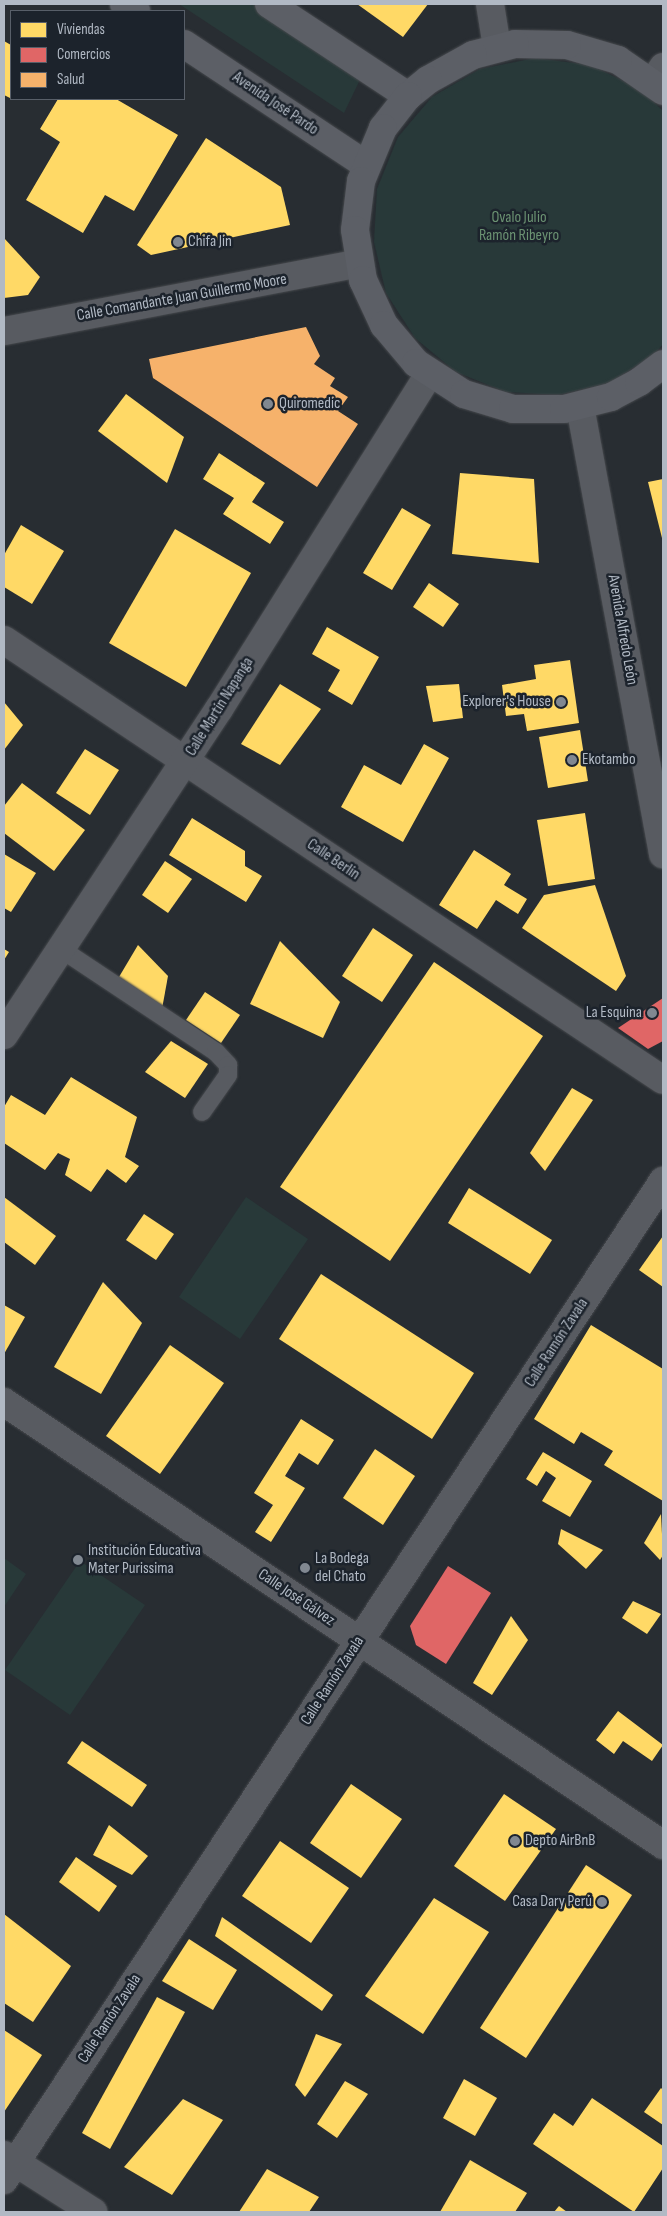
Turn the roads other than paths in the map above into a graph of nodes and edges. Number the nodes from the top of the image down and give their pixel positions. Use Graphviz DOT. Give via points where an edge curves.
graph roads {
  1 [pos="269,4"];
  2 [pos="490,4"];
  3 [pos="185,45"];
  4 [pos="498,47"];
  5 [pos="660,80"];
  6 [pos="408,96"];
  7 [pos="366,165"];
  8 [pos="359,263"];
  9 [pos="4,331"];
  10 [pos="663,364"];
  11 [pos="429,374"];
  12 [pos="580,406"];
  13 [pos="4,640"];
  14 [pos="186,761"];
  15 [pos="663,854"];
  16 [pos="61,949"];
  17 [pos="4,1036"];
  18 [pos="663,1080"];
  19 [pos="202,1112"];
  20 [pos="663,1182"];
  21 [pos="4,1402"];
  22 [pos="360,1641"];
  23 [pos="663,1844"];
  24 [pos="8,2166"];
  25 [pos="93,2212"];
  1 -- 6 [label="main road"];
  2 -- 4 [label="street"];
  3 -- 7 [label="main road, Avenida José Pardo"];
  4 -- 5 [label="main road" via="541,42 585,48"];
  4 -- 6 [label="main road" via="450,66"];
  6 -- 7 [label="main road" via="383,128"];
  7 -- 8 [label="main road" via="356,214"];
  8 -- 9 [label="street, Calle Comandante Juan Guillermo Moore"];
  8 -- 11 [label="main road" via="369,295 384,325 404,351"];
  10 -- 12 [label="main road" via="625,390"];
  11 -- 12 [label="main road" via="464,394 496,406 547,411"];
  11 -- 14 [label="street, Calle Martín Napanga"];
  12 -- 15 [label="street, Avenida Alfredo León"];
  13 -- 14 [label="street, Calle Berlín"];
  14 -- 16 [label="street, Calle Martín Napanga"];
  14 -- 18 [label="street, Calle Berlín"];
  16 -- 17 [label="street, Calle Martín Napanga"];
  16 -- 19 [label="lane" via="216,1052 228,1065 228,1075"];
  20 -- 22 [label="street, Calle Ramón Zavala"];
  21 -- 22 [label="street, Calle José Gálvez"];
  22 -- 23 [label="street, Calle José Gálvez"];
  22 -- 24 [label="street, Calle Ramón Zavala"];
  24 -- 25 [label="street"];
}
